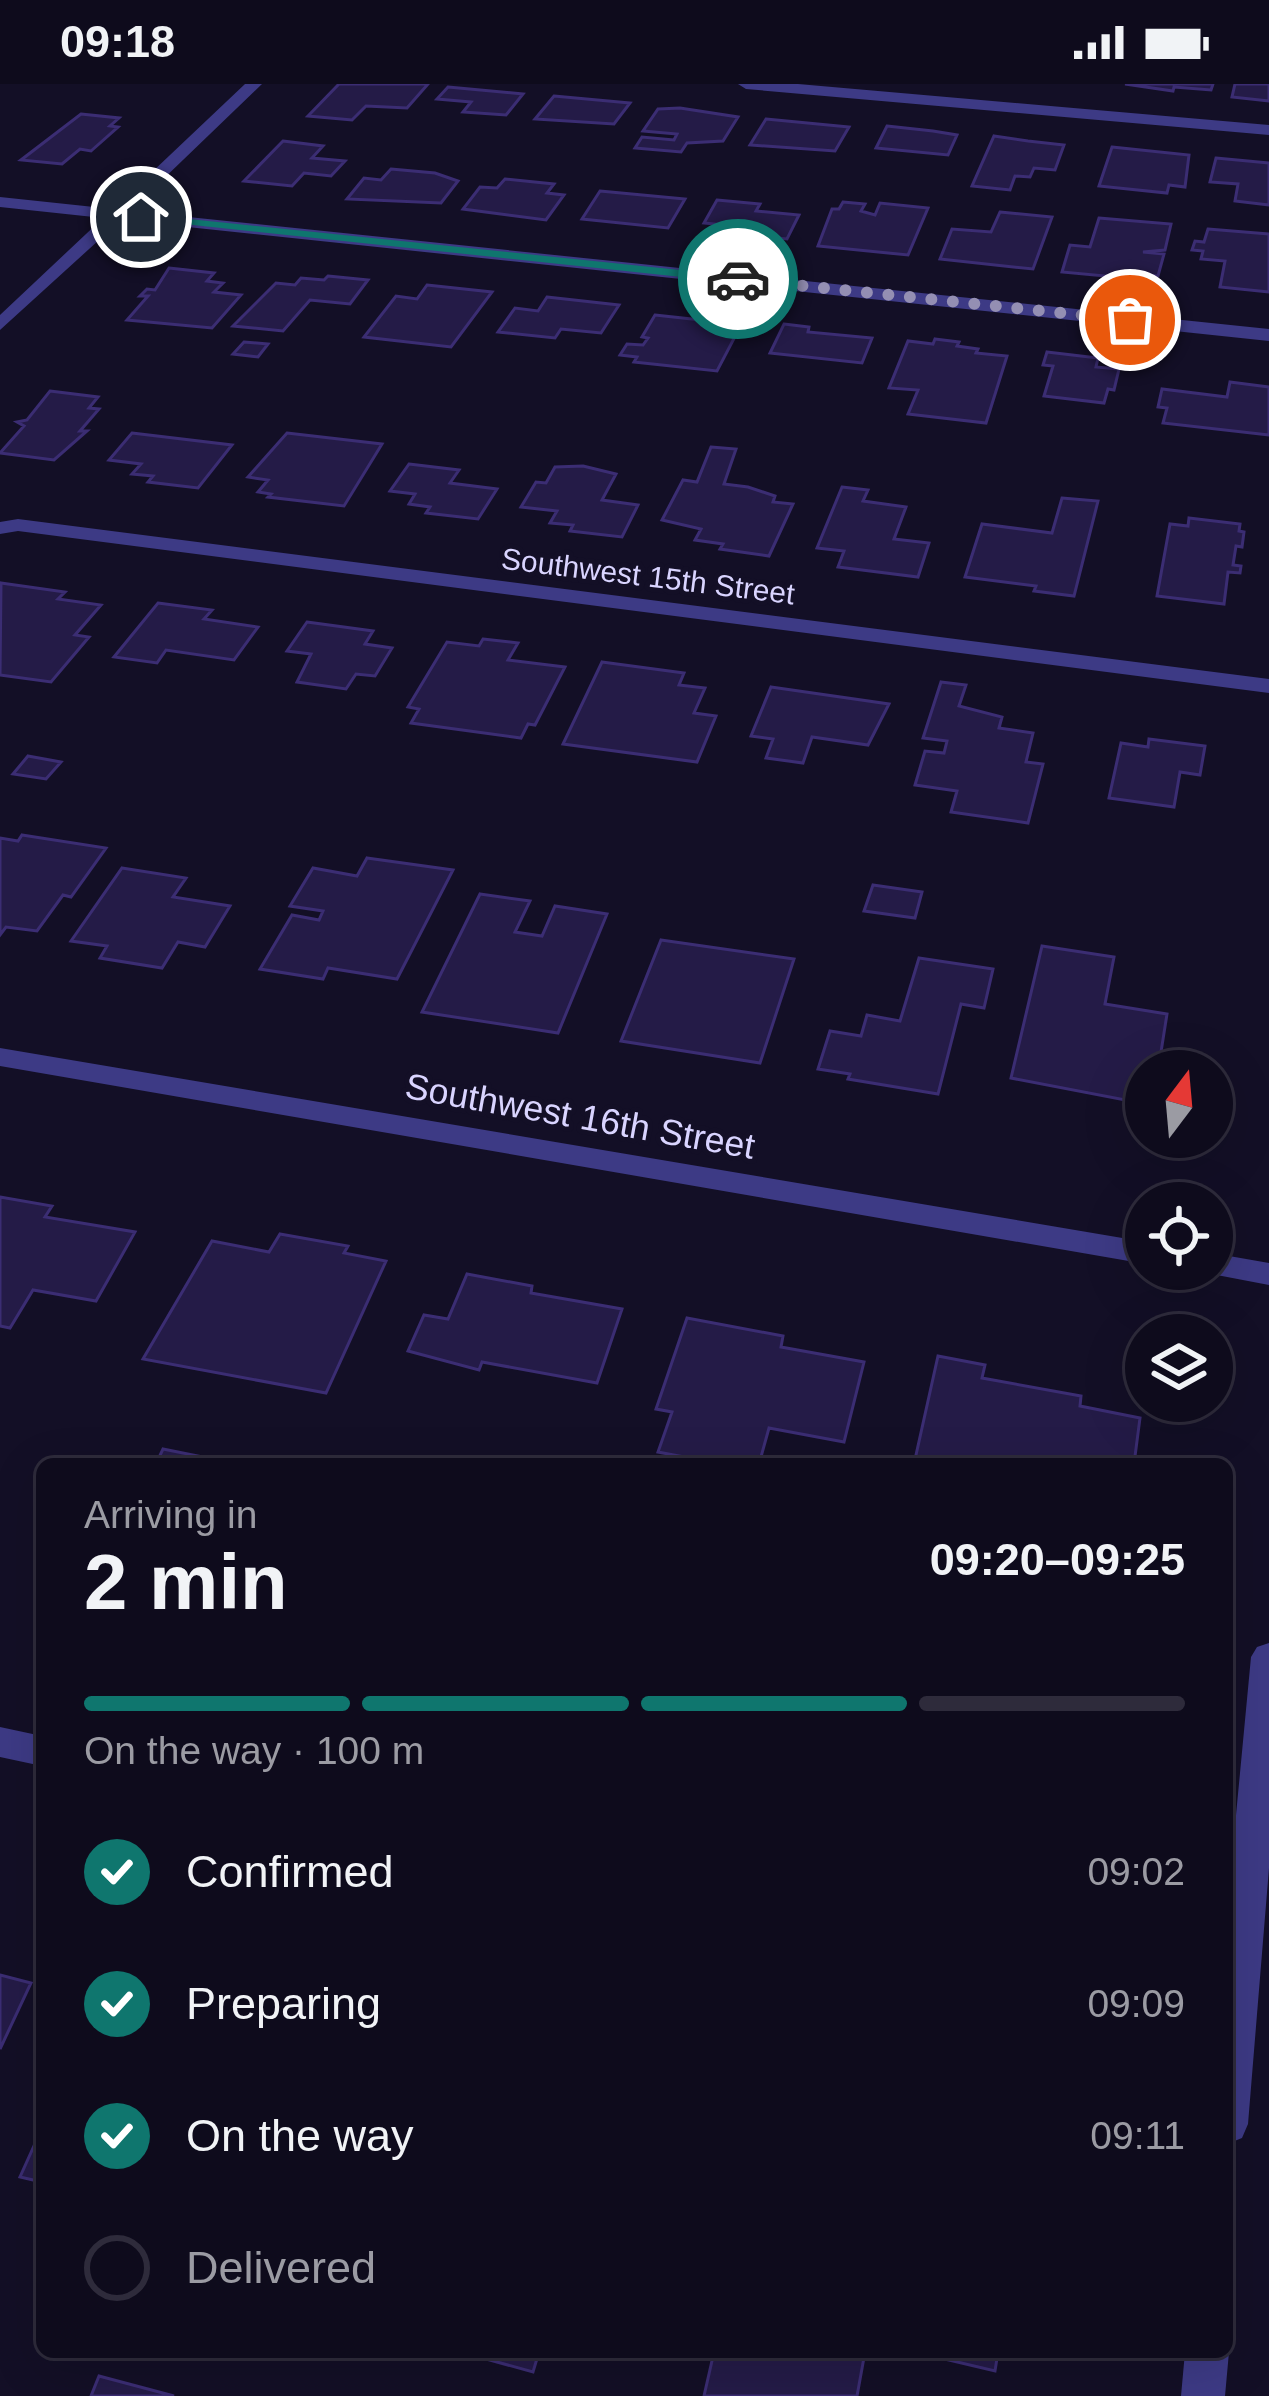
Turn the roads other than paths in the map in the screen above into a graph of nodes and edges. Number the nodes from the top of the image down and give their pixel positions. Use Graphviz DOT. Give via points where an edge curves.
graph roads {
  1 [pos="254,84"];
  2 [pos="746,84"];
  3 [pos="1269,130"];
  4 [pos="0,202"];
  5 [pos="117,214"];
  6 [pos="0,325"];
  7 [pos="1269,334"];
  8 [pos="6,524"];
  9 [pos="1269,686"];
  10 [pos="0,1057"];
  11 [pos="1125,1249"];
  12 [pos="1233,1268"];
  13 [pos="1269,1274"];
  14 [pos="1269,1657"];
  15 [pos="0,1742"];
  16 [pos="36,1750"];
  17 [pos="1244,2015"];
  18 [pos="1233,2086"];
  19 [pos="1206,2358"];
  20 [pos="1203,2396"];
  1 -- 5 [label="street"];
  2 -- 3 [label="street"];
  4 -- 5 [label="street"];
  5 -- 6 [label="street"];
  5 -- 7 [label="street"];
  8 -- 9 [label="street, Southwest 15th Street"];
  10 -- 11 [label="street, Southwest 16th Street"];
  12 -- 13 [label="street"];
  14 -- 17 [label="street"];
  15 -- 16 [label="street"];
  17 -- 18 [label="street"];
  19 -- 20 [label="street"];
}
